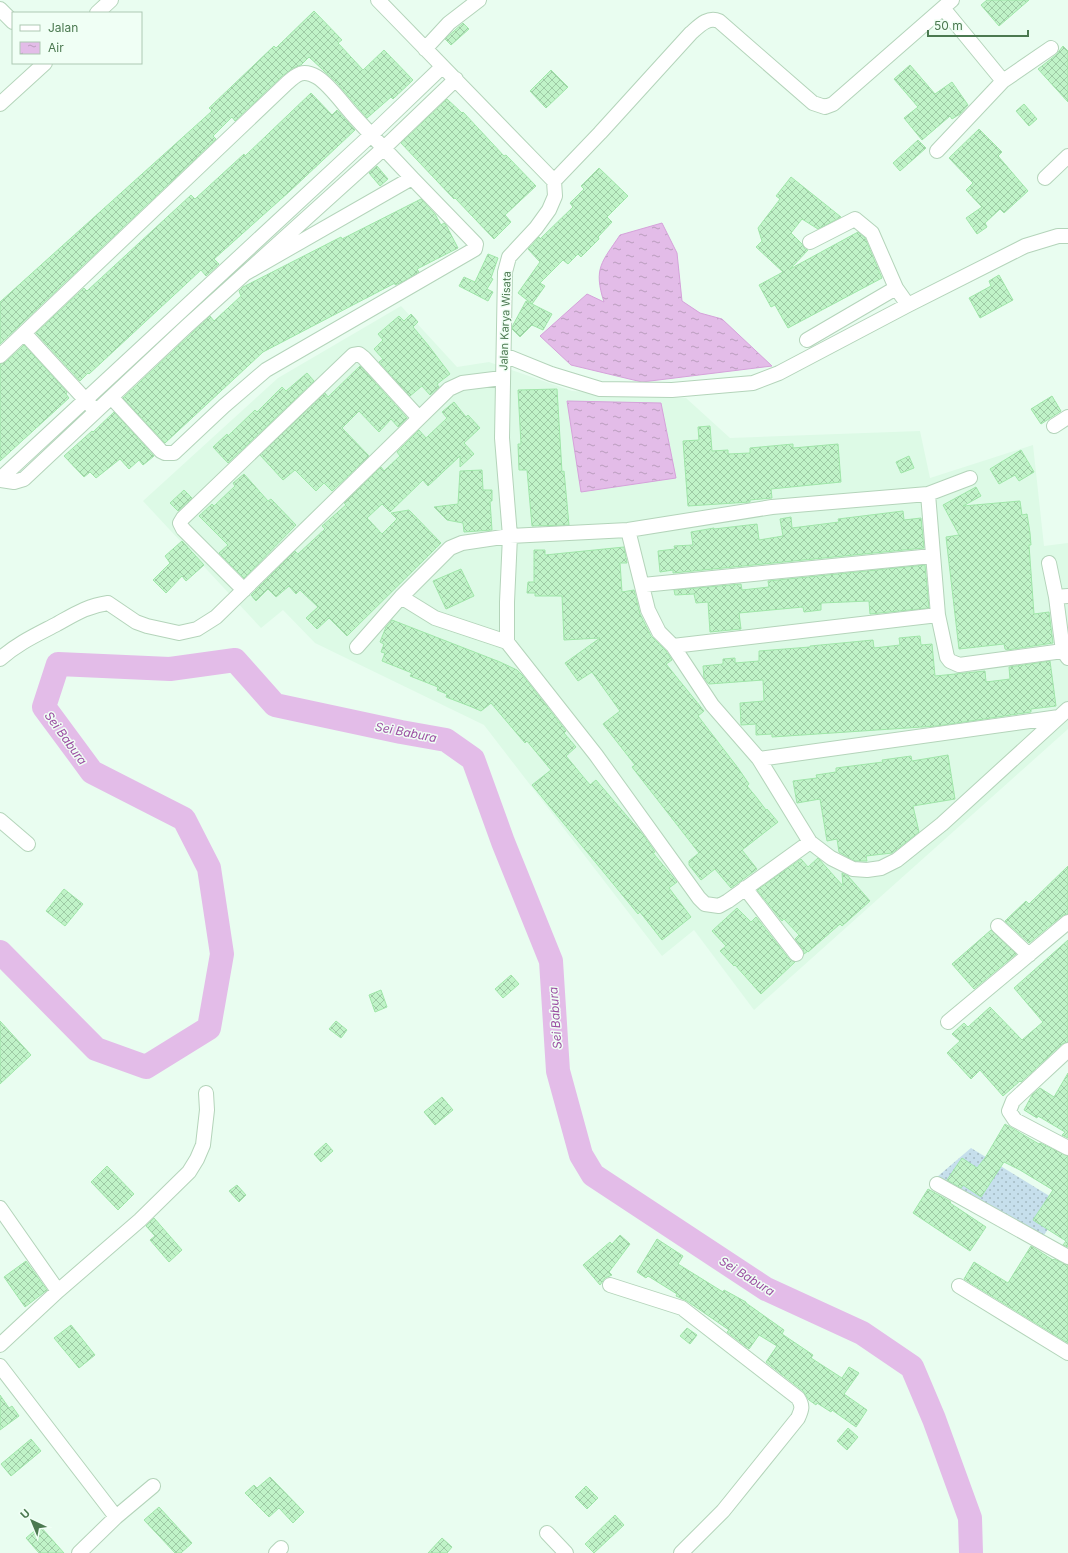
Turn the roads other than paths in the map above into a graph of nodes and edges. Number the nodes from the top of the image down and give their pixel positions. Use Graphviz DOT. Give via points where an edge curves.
graph roads {
  1 [pos="111,0"];
  2 [pos="378,0"];
  3 [pos="479,0"];
  4 [pos="948,4"];
  5 [pos="0,9"];
  6 [pos="98,12"];
  7 [pos="12,21"];
  8 [pos="1051,48"];
  9 [pos="425,49"];
  10 [pos="44,64"];
  11 [pos="442,67"];
  12 [pos="456,79"];
  13 [pos="1003,81"];
  14 [pos="0,104"];
  15 [pos="371,136"];
  16 [pos="384,148"];
  17 [pos="937,151"];
  18 [pos="1068,156"];
  19 [pos="412,178"];
  20 [pos="1046,178"];
  21 [pos="554,181"];
  22 [pos="1068,236"];
  23 [pos="810,242"];
  24 [pos="246,273"];
  25 [pos="896,288"];
  26 [pos="908,305"];
  27 [pos="25,334"];
  28 [pos="807,340"];
  29 [pos="504,355"];
  30 [pos="0,356"];
  31 [pos="502,378"];
  32 [pos="112,398"];
  33 [pos="85,400"];
  34 [pos="96,411"];
  35 [pos="1068,417"];
  36 [pos="419,418"];
  37 [pos="1054,426"];
  38 [pos="970,478"];
  39 [pos="0,479"];
  40 [pos="928,494"];
  41 [pos="628,530"];
  42 [pos="510,536"];
  43 [pos="932,556"];
  44 [pos="1049,564"];
  45 [pos="643,585"];
  46 [pos="244,590"];
  47 [pos="1062,596"];
  48 [pos="401,597"];
  49 [pos="938,615"];
  50 [pos="507,642"];
  51 [pos="673,646"];
  52 [pos="357,647"];
  53 [pos="1066,654"];
  54 [pos="0,659"];
  55 [pos="1064,713"];
  56 [pos="759,759"];
  57 [pos="0,820"];
  58 [pos="810,842"];
  59 [pos="28,844"];
  60 [pos="745,888"];
  61 [pos="1068,922"];
  62 [pos="998,926"];
  63 [pos="796,954"];
  64 [pos="1029,954"];
  65 [pos="948,1022"];
  66 [pos="1066,1056"];
  67 [pos="206,1092"];
  68 [pos="1068,1148"];
  69 [pos="937,1184"];
  70 [pos="0,1208"];
  71 [pos="1068,1257"];
  72 [pos="610,1285"];
  73 [pos="959,1286"];
  74 [pos="58,1291"];
  75 [pos="0,1345"];
  76 [pos="1068,1353"];
  77 [pos="0,1366"];
  78 [pos="153,1486"];
  79 [pos="116,1517"];
  80 [pos="546,1533"];
  81 [pos="78,1553"];
  82 [pos="566,1553"];
  83 [pos="681,1553"];
  1 -- 6 [label="street"];
  2 -- 9 [label="street"];
  3 -- 9 [label="street" via="449,23"];
  4 -- 13 [label="street"];
  4 -- 21 [label="street" via="833,104 825,107 813,103 719,21 714,19 705,22"];
  5 -- 7 [label="street"];
  8 -- 13 [label="street"];
  9 -- 11 [label="street"];
  10 -- 14 [label="street"];
  11 -- 12 [label="street"];
  11 -- 15 [label="street"];
  12 -- 16 [label="street"];
  12 -- 21 [label="street"];
  13 -- 17 [label="street"];
  15 -- 16 [label="street"];
  15 -- 27 [label="street" via="320,79 306,73 298,73"];
  15 -- 33 [label="street"];
  16 -- 19 [label="street"];
  16 -- 24 [label="street"];
  18 -- 20 [label="street"];
  19 -- 24 [label="street"];
  19 -- 32 [label="street" via="476,244 475,248 266,370 174,452 165,454 161,451"];
  21 -- 29 [label="street, Jalan Karya Wisata" via="554,196 549,210 509,257 504,283"];
  22 -- 26 [label="street" via="1058,236 1025,246"];
  23 -- 25 [label="street" via="855,219 872,233"];
  24 -- 32 [label="street"];
  25 -- 26 [label="street"];
  25 -- 28 [label="street"];
  26 -- 29 [label="street" via="779,373 753,383 672,390 600,389 551,374"];
  27 -- 30 [label="street"];
  27 -- 33 [label="street"];
  29 -- 31 [label="street, Jalan Karya Wisata"];
  31 -- 36 [label="street" via="462,383 449,389"];
  31 -- 42 [label="street, Jalan Karya Wisata" via="502,438"];
  32 -- 34 [label="street"];
  33 -- 34 [label="street"];
  33 -- 39 [label="street"];
  34 -- 39 [label="street" via="24,479 14,482"];
  35 -- 37 [label="street"];
  36 -- 46 [label="street"];
  36 -- 46 [label="street" via="364,358 359,354 353,355 183,518 180,523 183,529"];
  38 -- 40 [label="street"];
  40 -- 41 [label="street" via="772,507"];
  40 -- 43 [label="street"];
  41 -- 42 [label="street"];
  41 -- 45 [label="street"];
  42 -- 48 [label="street" via="462,543 450,548"];
  42 -- 50 [label="street, Jalan Karya Wisata"];
  43 -- 45 [label="street"];
  43 -- 49 [label="street"];
  44 -- 47 [label="street"];
  45 -- 51 [label="street" via="648,610 659,632"];
  46 -- 54 [label="street" via="216,617 197,629 179,633 136,622 108,603 95,605 79,611 16,646"];
  47 -- 53 [label="street"];
  48 -- 50 [label="street" via="435,618"];
  48 -- 52 [label="street"];
  49 -- 51 [label="street"];
  49 -- 53 [label="street" via="947,657 955,664"];
  50 -- 60 [label="street" via="596,755 699,898 705,904 720,906"];
  51 -- 56 [label="street" via="712,706"];
  55 -- 56 [label="street"];
  55 -- 58 [label="street" via="942,824 897,860 881,868 853,869 831,858"];
  56 -- 58 [label="street"];
  57 -- 59 [label="street"];
  58 -- 60 [label="street"];
  60 -- 63 [label="street"];
  61 -- 64 [label="street"];
  62 -- 64 [label="street"];
  64 -- 65 [label="street"];
  66 -- 68 [label="street" via="1013,1101 1009,1111 1015,1120"];
  67 -- 74 [label="street" via="207,1110 203,1145 189,1172 140,1220"];
  69 -- 71 [label="street"];
  70 -- 74 [label="street"];
  72 -- 83 [label="street" via="682,1308 798,1398 802,1405 798,1418 723,1511"];
  73 -- 76 [label="street"];
  74 -- 75 [label="street"];
  77 -- 79 [label="street"];
  78 -- 79 [label="street"];
  79 -- 81 [label="street"];
  80 -- 82 [label="street"];
}
